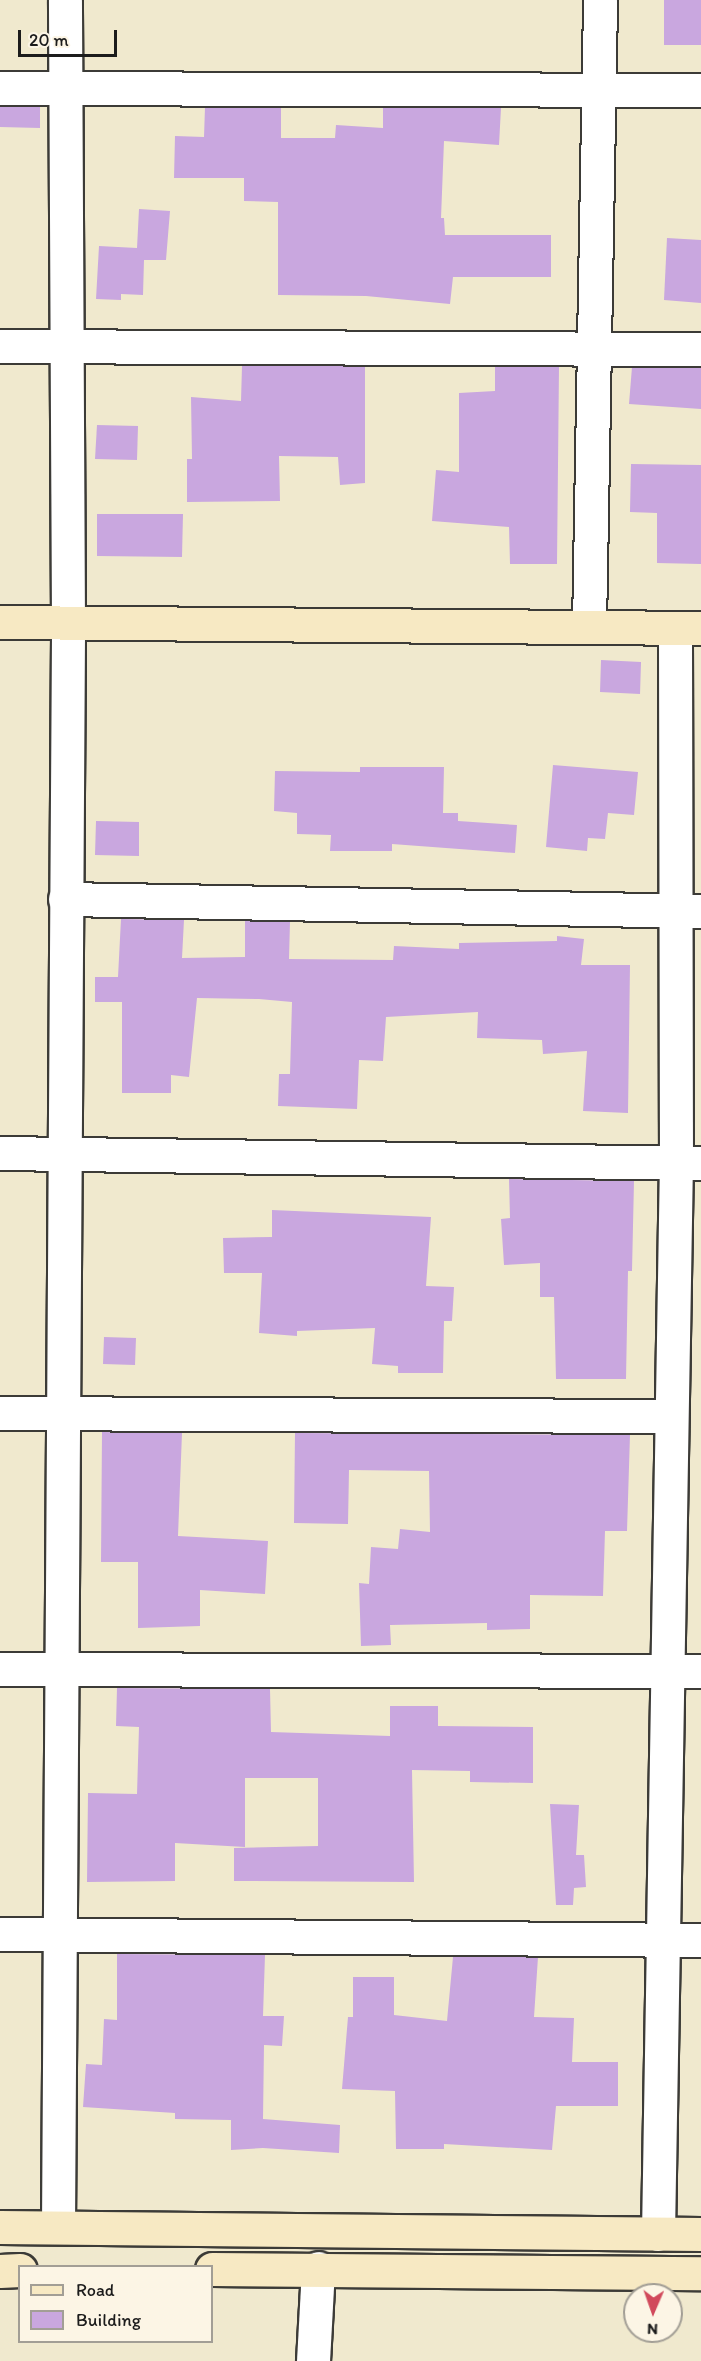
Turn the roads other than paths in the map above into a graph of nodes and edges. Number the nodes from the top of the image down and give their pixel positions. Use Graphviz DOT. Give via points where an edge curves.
graph roads {
  1 [pos="65,0"];
  2 [pos="600,0"];
  3 [pos="0,88"];
  4 [pos="598,88"];
  5 [pos="65,89"];
  6 [pos="701,90"];
  7 [pos="0,346"];
  8 [pos="66,347"];
  9 [pos="596,349"];
  10 [pos="701,349"];
  11 [pos="0,622"];
  12 [pos="68,623"];
  13 [pos="589,627"];
  14 [pos="688,628"];
  15 [pos="65,899"];
  16 [pos="688,911"];
  17 [pos="0,1153"];
  18 [pos="63,1153"];
  19 [pos="688,1163"];
  20 [pos="0,1413"];
  21 [pos="60,1413"];
  22 [pos="669,1416"];
  23 [pos="0,1669"];
  24 [pos="61,1669"];
  25 [pos="666,1670"];
  26 [pos="701,1671"];
  27 [pos="0,1934"];
  28 [pos="58,1935"];
  29 [pos="701,1940"];
  30 [pos="662,1941"];
  31 [pos="0,2227"];
  32 [pos="58,2227"];
  33 [pos="658,2234"];
  34 [pos="701,2234"];
  35 [pos="318,2268"];
  36 [pos="213,2269"];
  37 [pos="18,2270"];
  38 [pos="0,2271"];
  39 [pos="701,2273"];
  40 [pos="313,2361"];
  1 -- 5 [label="street"];
  2 -- 4 [label="street"];
  3 -- 5 [label="street"];
  4 -- 5 [label="street"];
  4 -- 6 [label="street"];
  4 -- 9 [label="street"];
  5 -- 8 [label="street"];
  7 -- 8 [label="street"];
  8 -- 9 [label="street"];
  8 -- 12 [label="street"];
  9 -- 10 [label="street"];
  9 -- 13 [label="street"];
  11 -- 12 [label="street"];
  12 -- 13 [label="street"];
  12 -- 15 [label="street"];
  13 -- 14 [label="street"];
  14 -- 16 [label="street"];
  15 -- 16 [label="street"];
  15 -- 18 [label="street"];
  16 -- 19 [label="street"];
  17 -- 18 [label="street"];
  18 -- 19 [label="street"];
  18 -- 21 [label="street"];
  19 -- 22 [label="street"];
  20 -- 21 [label="street"];
  21 -- 22 [label="street"];
  21 -- 24 [label="street"];
  22 -- 25 [label="street"];
  23 -- 24 [label="street"];
  24 -- 25 [label="street"];
  24 -- 28 [label="street"];
  25 -- 26 [label="street"];
  25 -- 30 [label="street"];
  27 -- 28 [label="street"];
  28 -- 30 [label="street"];
  28 -- 32 [label="street"];
  29 -- 30 [label="street"];
  30 -- 33 [label="street"];
  31 -- 32 [label="street"];
  32 -- 33 [label="street"];
  33 -- 34 [label="street"];
  35 -- 36 [label="street"];
  35 -- 39 [label="street"];
  35 -- 40 [label="street"];
  37 -- 38 [label="street"];
}
